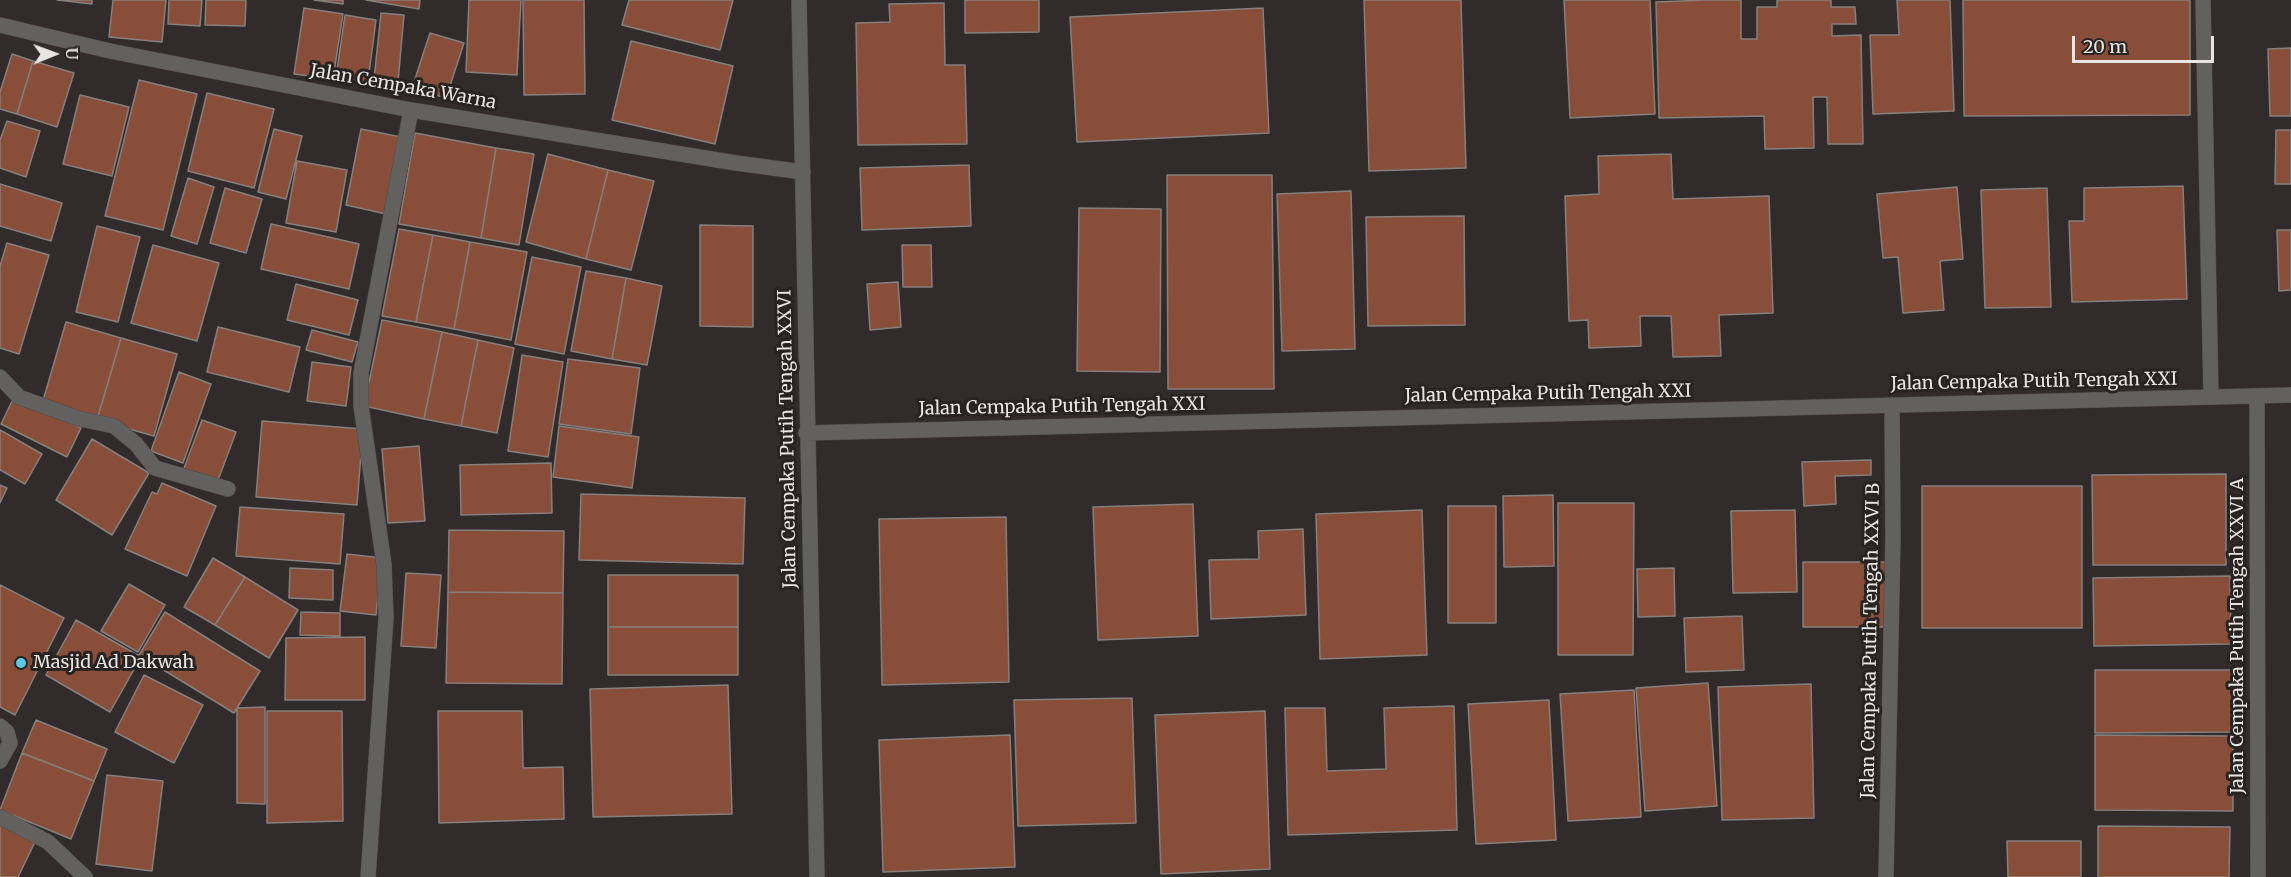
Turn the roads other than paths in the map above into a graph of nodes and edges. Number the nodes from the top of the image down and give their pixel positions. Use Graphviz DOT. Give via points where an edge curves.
graph roads {
  1 [pos="799,0"];
  2 [pos="2203,0"];
  3 [pos="0,25"];
  4 [pos="411,110"];
  5 [pos="803,172"];
  6 [pos="0,377"];
  7 [pos="2291,395"];
  8 [pos="2257,396"];
  9 [pos="2211,397"];
  10 [pos="1892,405"];
  11 [pos="806,433"];
  12 [pos="228,489"];
  13 [pos="0,726"];
  14 [pos="0,761"];
  15 [pos="0,817"];
  16 [pos="85,877"];
  17 [pos="368,877"];
  18 [pos="817,877"];
  19 [pos="1886,877"];
  20 [pos="2258,877"];
  1 -- 5 [label="street, Jalan Cempaka Putih Tengah XXVI"];
  2 -- 9 [label="street"];
  3 -- 4 [label="street, Jalan Cempaka Warna" via="110,51"];
  4 -- 5 [label="street, Jalan Cempaka Warna"];
  4 -- 17 [label="street" via="361,373 361,406 384,564 386,618"];
  5 -- 11 [label="street, Jalan Cempaka Putih Tengah XXVI"];
  6 -- 12 [label="street" via="19,397 80,419 114,426 136,444 155,468"];
  7 -- 8 [label="street, Jalan Cempaka Putih Tengah XXI"];
  8 -- 9 [label="street, Jalan Cempaka Putih Tengah XXI"];
  8 -- 20 [label="street, Jalan Cempaka Putih Tengah XXVI A"];
  9 -- 10 [label="street, Jalan Cempaka Putih Tengah XXI"];
  10 -- 11 [label="street, Jalan Cempaka Putih Tengah XXI"];
  10 -- 19 [label="street, Jalan Cempaka Putih Tengah XXVI B"];
  11 -- 18 [label="street, Jalan Cempaka Putih Tengah XXVI"];
  13 -- 14 [label="street" via="10,743"];
  15 -- 16 [label="street" via="48,842"];
}
